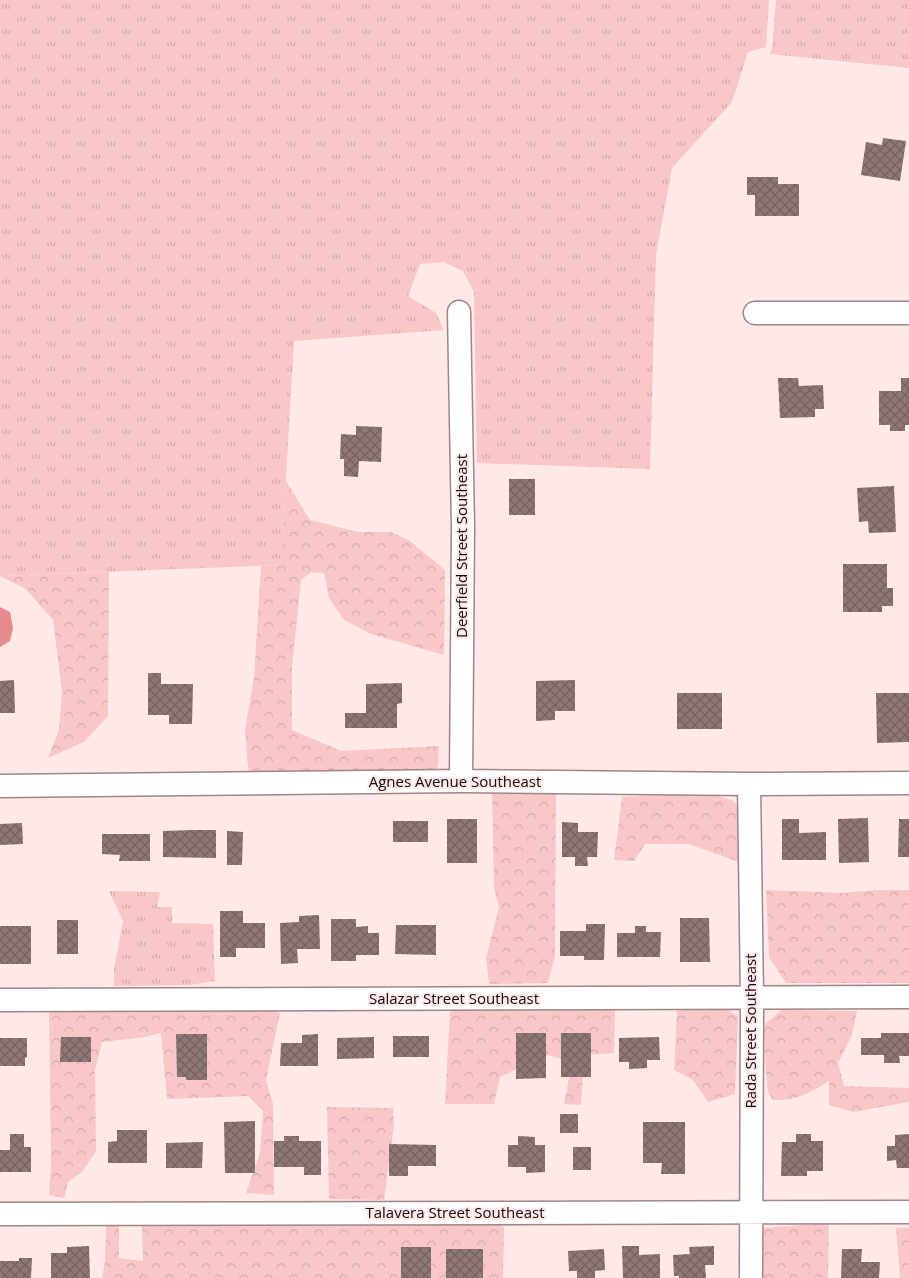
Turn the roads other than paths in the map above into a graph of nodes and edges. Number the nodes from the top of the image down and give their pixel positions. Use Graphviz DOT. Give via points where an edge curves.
graph roads {
  1 [pos="459,312"];
  2 [pos="755,313"];
  3 [pos="909,313"];
  4 [pos="461,781"];
  5 [pos="909,782"];
  6 [pos="749,784"];
  7 [pos="0,786"];
  8 [pos="909,997"];
  9 [pos="752,998"];
  10 [pos="0,1000"];
  11 [pos="751,1212"];
  12 [pos="909,1212"];
  13 [pos="0,1214"];
  14 [pos="751,1278"];
  1 -- 4 [label="street, Deerfield Street Southeast" via="463,517"];
  2 -- 3 [label="street"];
  4 -- 6 [label="street, Agnes Avenue Southeast"];
  4 -- 7 [label="street, Agnes Avenue Southeast"];
  5 -- 6 [label="street, Agnes Avenue Southeast"];
  6 -- 9 [label="street, Rada Street Southeast"];
  8 -- 9 [label="street, Salazar Street Southeast"];
  9 -- 10 [label="street, Salazar Street Southeast"];
  9 -- 11 [label="street, Rada Street Southeast"];
  11 -- 12 [label="street, Talavera Street Southeast"];
  11 -- 13 [label="street, Talavera Street Southeast"];
  11 -- 14 [label="street, Rada Street Southeast"];
}
